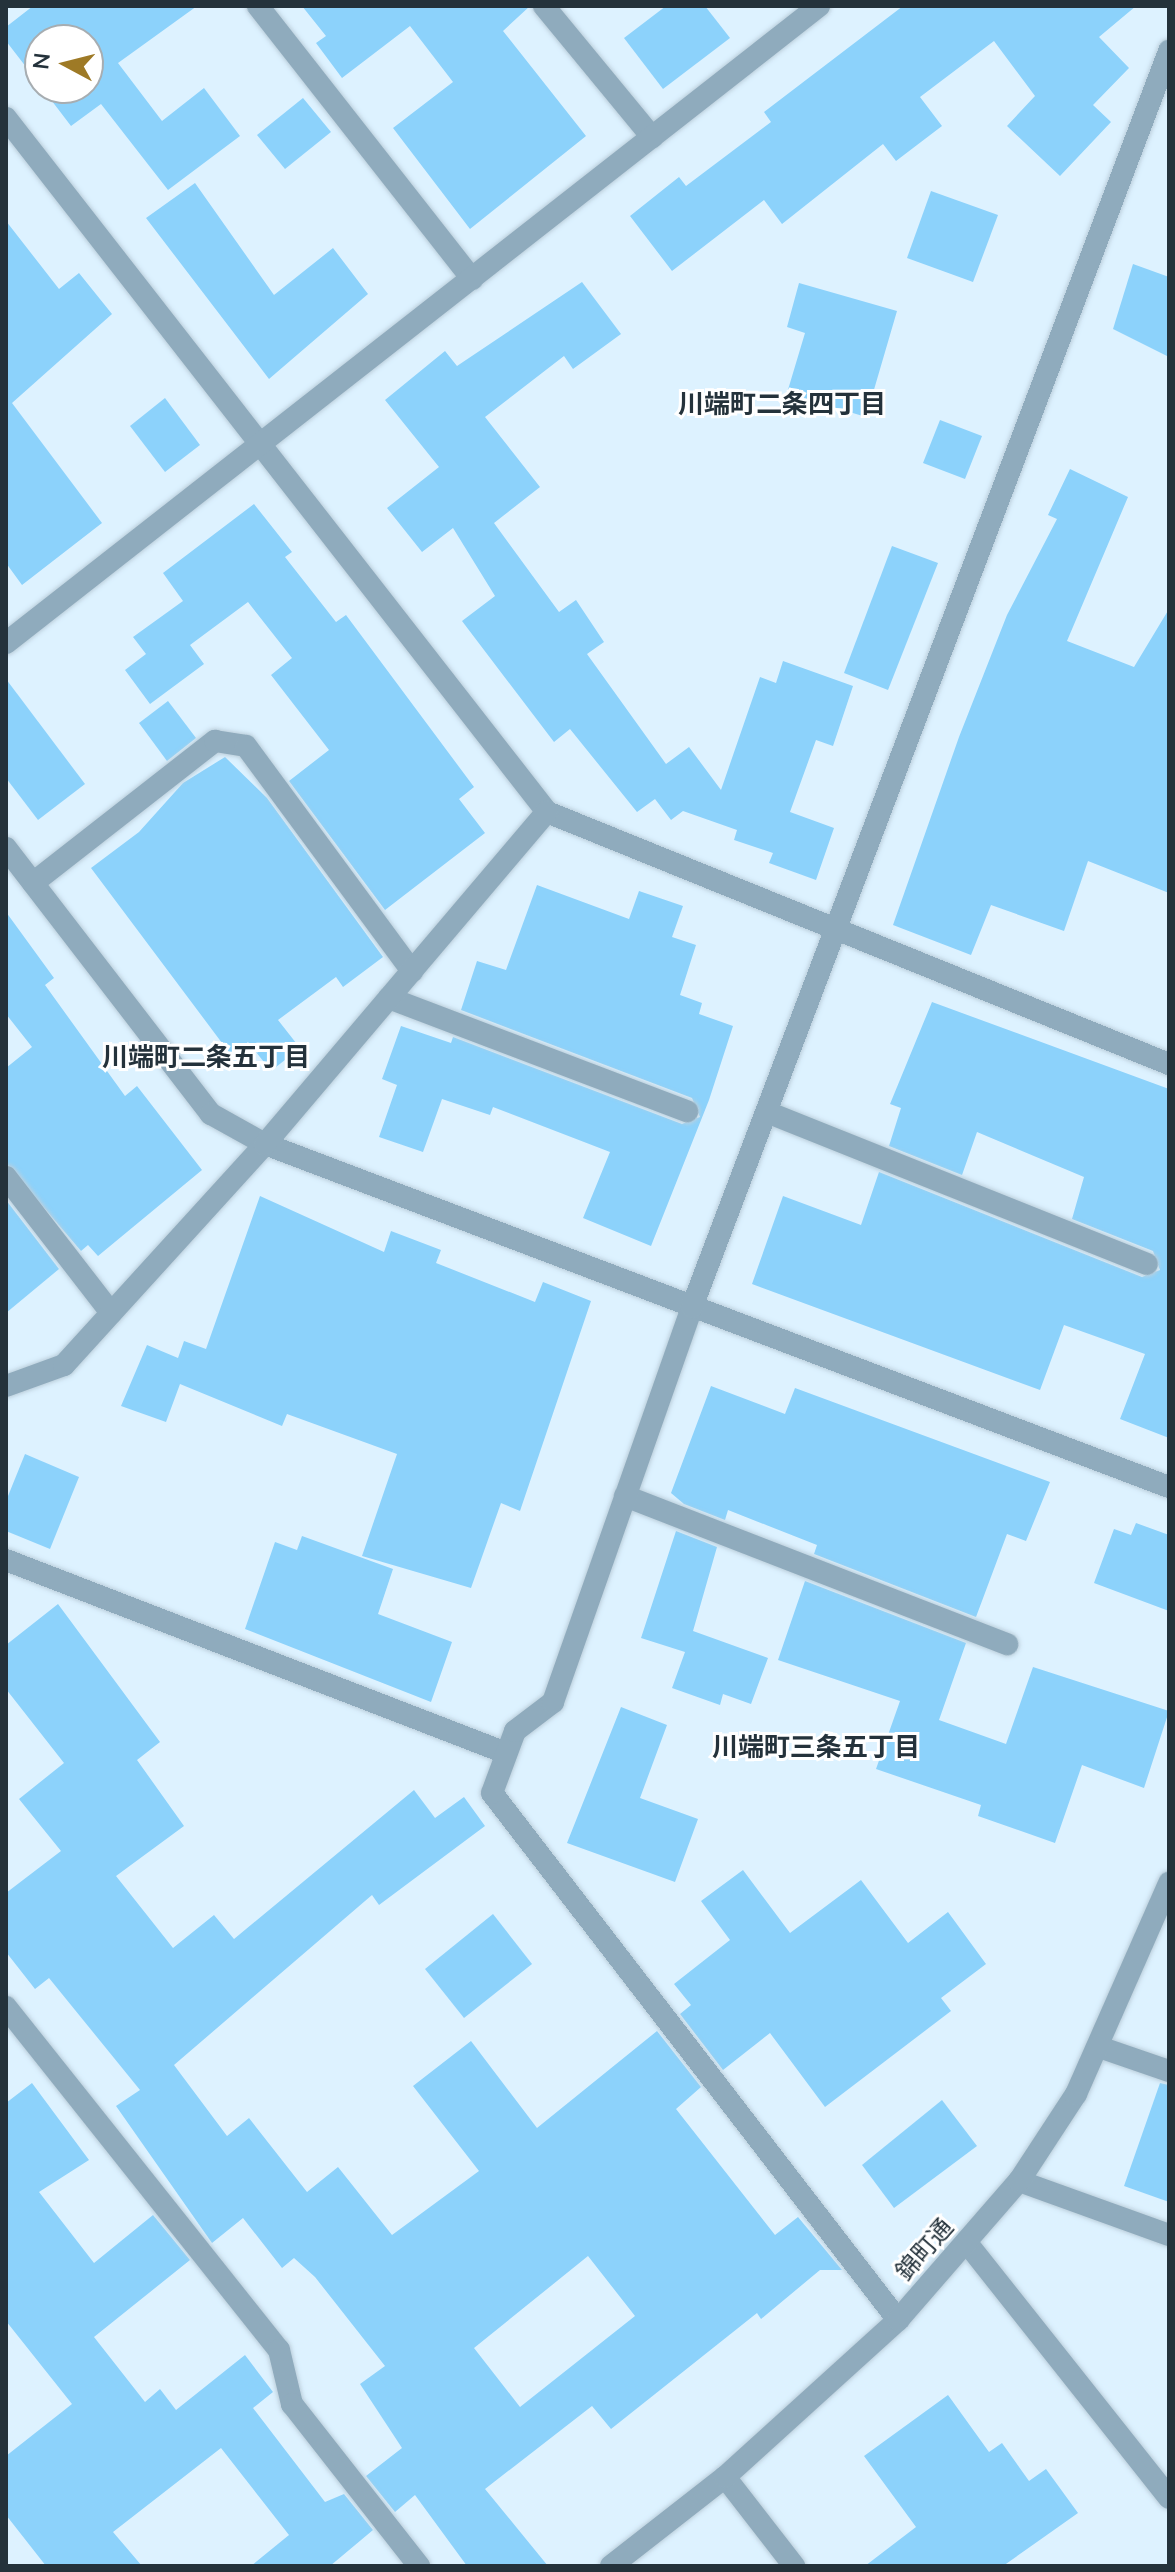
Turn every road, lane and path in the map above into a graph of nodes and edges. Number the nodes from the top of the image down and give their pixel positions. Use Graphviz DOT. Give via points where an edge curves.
graph roads {
  1 [pos="258,6"];
  2 [pos="544,6"];
  3 [pos="819,6"];
  4 [pos="1169,51"];
  5 [pos="6,118"];
  6 [pos="652,137"];
  7 [pos="472,279"];
  8 [pos="259,447"];
  9 [pos="6,643"];
  10 [pos="547,812"];
  11 [pos="6,848"];
  12 [pos="33,883"];
  13 [pos="836,932"];
  14 [pos="412,971"];
  15 [pos="389,998"];
  16 [pos="1169,1064"];
  17 [pos="687,1111"];
  18 [pos="767,1112"];
  19 [pos="265,1144"];
  20 [pos="6,1177"];
  21 [pos="1147,1264"];
  22 [pos="692,1307"];
  23 [pos="111,1313"];
  24 [pos="6,1386"];
  25 [pos="1169,1487"];
  26 [pos="625,1496"];
  27 [pos="6,1560"];
  28 [pos="1007,1644"];
  29 [pos="506,1753"];
  30 [pos="1169,1883"];
  31 [pos="1164,1913"];
  32 [pos="6,2007"];
  33 [pos="1099,2047"];
  34 [pos="1169,2071"];
  35 [pos="1019,2181"];
  36 [pos="1169,2235"];
  37 [pos="967,2243"];
  38 [pos="898,2320"];
  39 [pos="725,2477"];
  40 [pos="1169,2498"];
  41 [pos="419,2566"];
  42 [pos="611,2566"];
  43 [pos="794,2566"];
  1 -- 7 [label="street"];
  2 -- 6 [label="street"];
  3 -- 6 [label="street"];
  4 -- 13 [label="street"];
  5 -- 8 [label="street"];
  6 -- 7 [label="street"];
  7 -- 8 [label="street"];
  8 -- 9 [label="street"];
  8 -- 10 [label="street"];
  10 -- 13 [label="street"];
  10 -- 14 [label="street"];
  11 -- 12 [label="street"];
  12 -- 14 [label="street" via="215,741 246,746"];
  12 -- 19 [label="street" via="211,1114"];
  13 -- 16 [label="street"];
  13 -- 18 [label="street"];
  14 -- 15 [label="street"];
  15 -- 17 [label="street"];
  15 -- 19 [label="street"];
  18 -- 21 [label="street"];
  18 -- 22 [label="street"];
  19 -- 22 [label="street"];
  19 -- 23 [label="street"];
  20 -- 23 [label="street"];
  22 -- 25 [label="street"];
  22 -- 26 [label="street"];
  23 -- 24 [label="street" via="64,1365"];
  26 -- 28 [label="street"];
  26 -- 29 [label="street" via="553,1702 515,1731"];
  27 -- 29 [label="street"];
  29 -- 38 [label="street" via="492,1793"];
  30 -- 31 [label="street, 錦町通"];
  31 -- 33 [label="street, 錦町通"];
  32 -- 41 [label="street" via="279,2350 292,2404"];
  33 -- 34 [label="street"];
  33 -- 35 [label="street, 錦町通"];
  35 -- 36 [label="street"];
  35 -- 37 [label="street, 錦町通"];
  37 -- 38 [label="street, 錦町通"];
  37 -- 40 [label="street"];
  38 -- 39 [label="street, 錦町通"];
  39 -- 42 [label="street, 錦町通"];
  39 -- 43 [label="street"];
}
